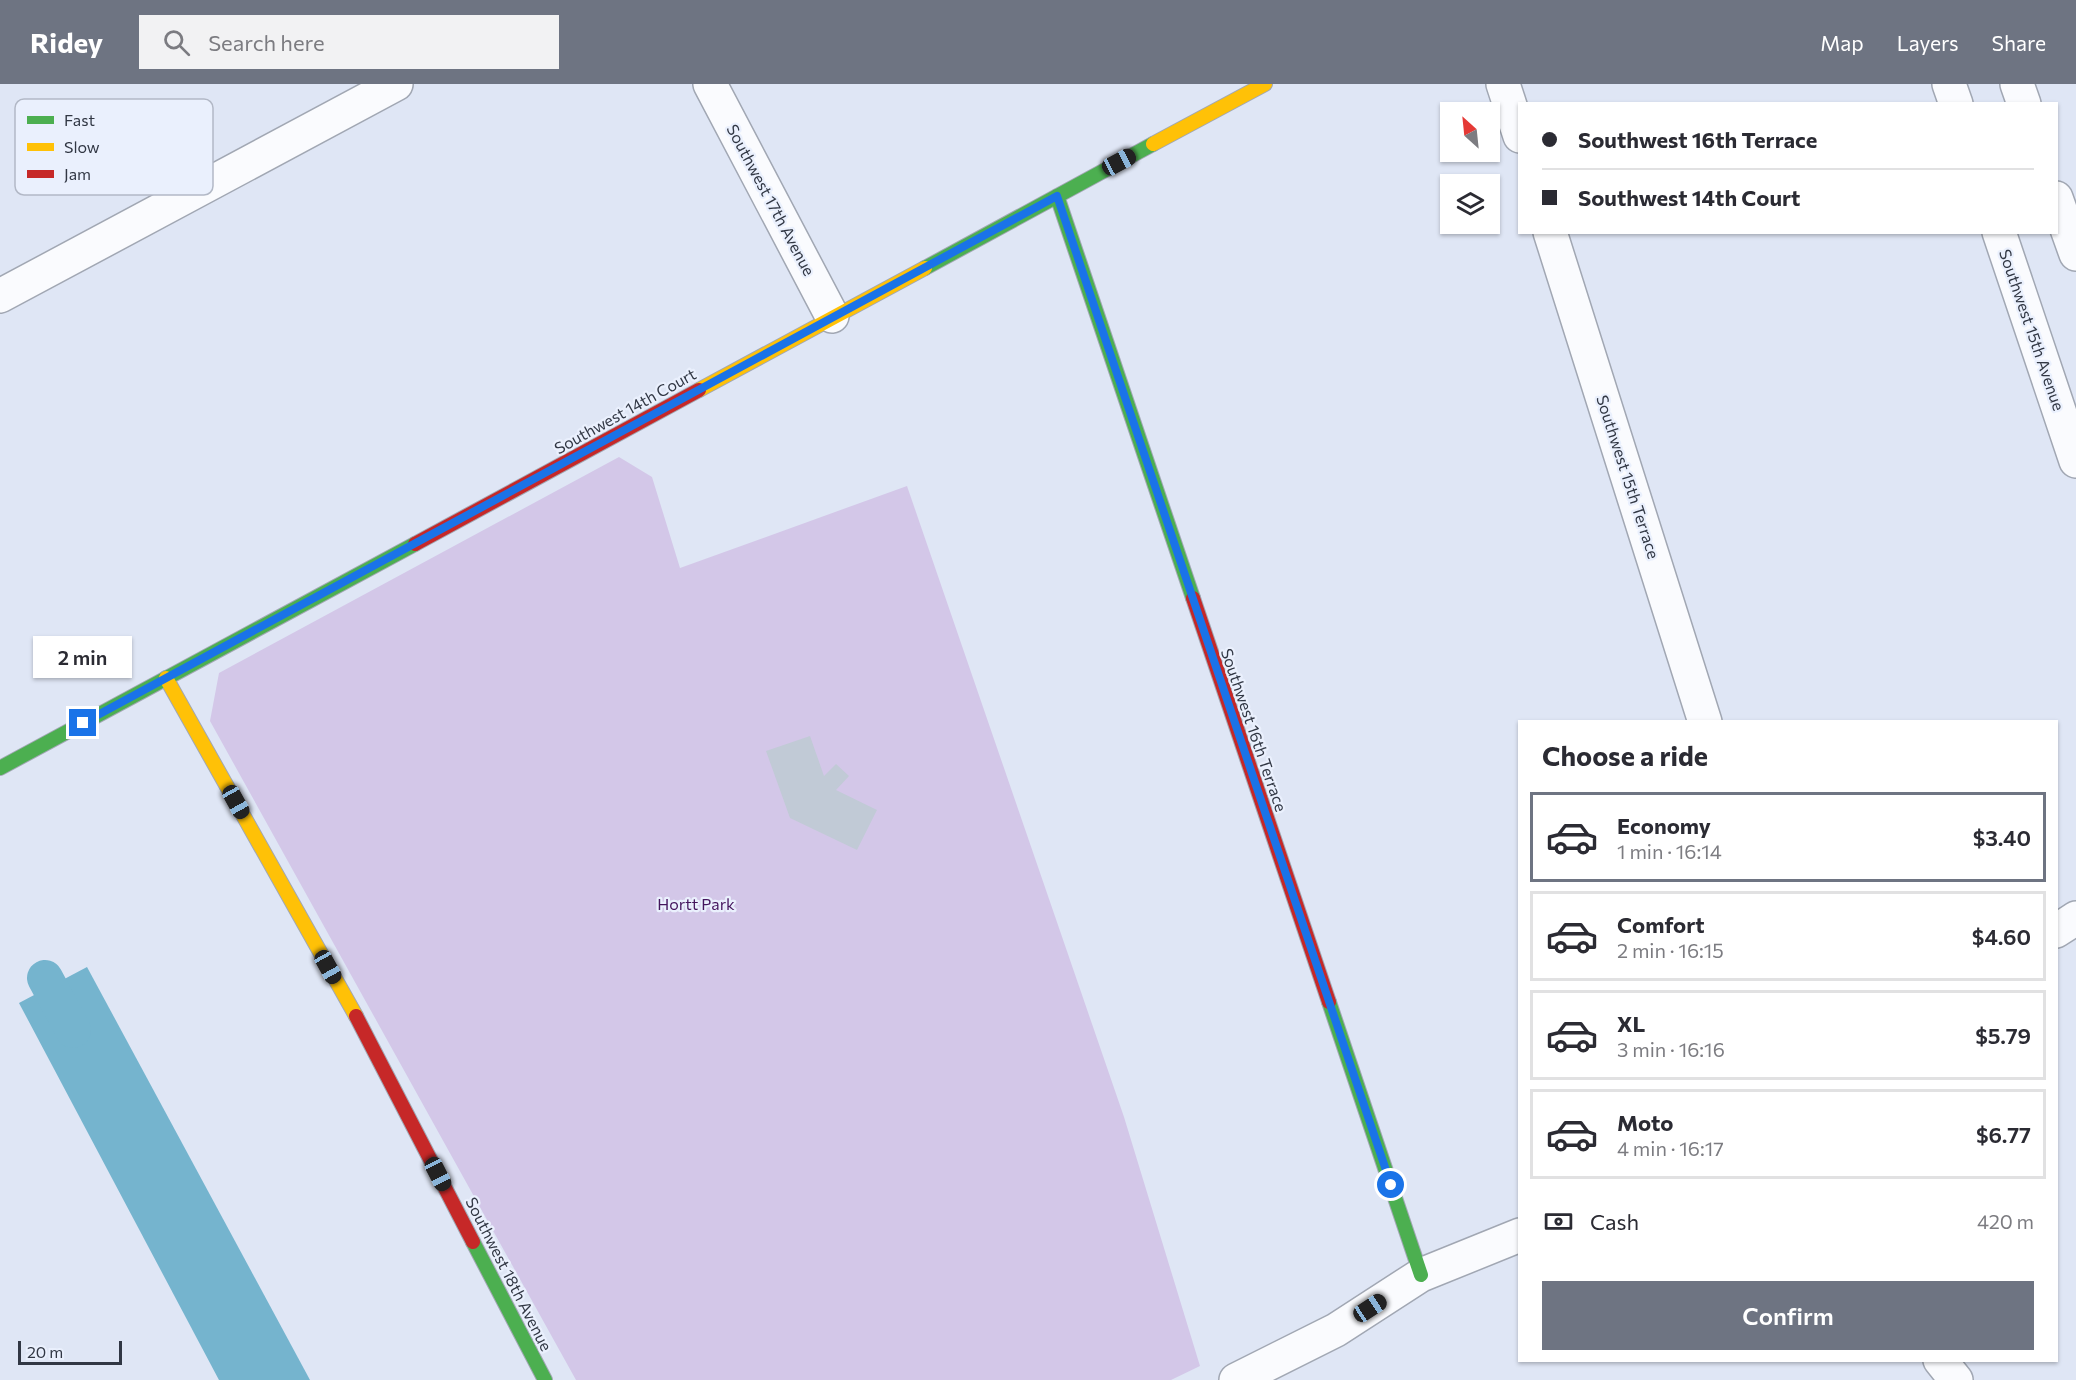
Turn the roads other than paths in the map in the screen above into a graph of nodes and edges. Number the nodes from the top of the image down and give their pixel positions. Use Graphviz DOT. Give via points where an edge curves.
graph roads {
  1 [pos="396,84"];
  2 [pos="710,84"];
  3 [pos="1265,84"];
  4 [pos="1503,84"];
  5 [pos="1949,84"];
  6 [pos="2017,84"];
  7 [pos="1955,102"];
  8 [pos="2023,102"];
  9 [pos="1518,130"];
  10 [pos="213,182"];
  11 [pos="189,195"];
  12 [pos="1057,196"];
  13 [pos="2058,204"];
  14 [pos="1551,234"];
  15 [pos="2000,234"];
  16 [pos="2076,254"];
  17 [pos="0,296"];
  18 [pos="832,316"];
  19 [pos="2076,461"];
  20 [pos="166,678"];
  21 [pos="1704,720"];
  22 [pos="0,768"];
  23 [pos="2076,918"];
  24 [pos="2058,930"];
  25 [pos="1518,1236"];
  26 [pos="1421,1275"];
  27 [pos="1942,1362"];
  28 [pos="545,1380"];
  29 [pos="1236,1380"];
  30 [pos="1956,1380"];
  1 -- 10 [label="street"];
  2 -- 18 [label="street, Southwest 17th Avenue"];
  3 -- 12 [label="street, Southwest 14th Court"];
  4 -- 9 [label="street"];
  5 -- 7 [label="street"];
  6 -- 8 [label="street"];
  11 -- 17 [label="street"];
  12 -- 18 [label="street, Southwest 14th Court"];
  12 -- 26 [label="street, Southwest 16th Terrace"];
  13 -- 16 [label="street"];
  14 -- 21 [label="street, Southwest 15th Terrace"];
  15 -- 19 [label="street, Southwest 15th Avenue"];
  18 -- 20 [label="street, Southwest 14th Court"];
  20 -- 22 [label="street, Southwest 14th Court"];
  20 -- 28 [label="street, Southwest 18th Avenue" via="363,1029"];
  23 -- 24 [label="street"];
  25 -- 26 [label="street"];
  26 -- 29 [label="street" via="1336,1330"];
  27 -- 30 [label="street"];
}
